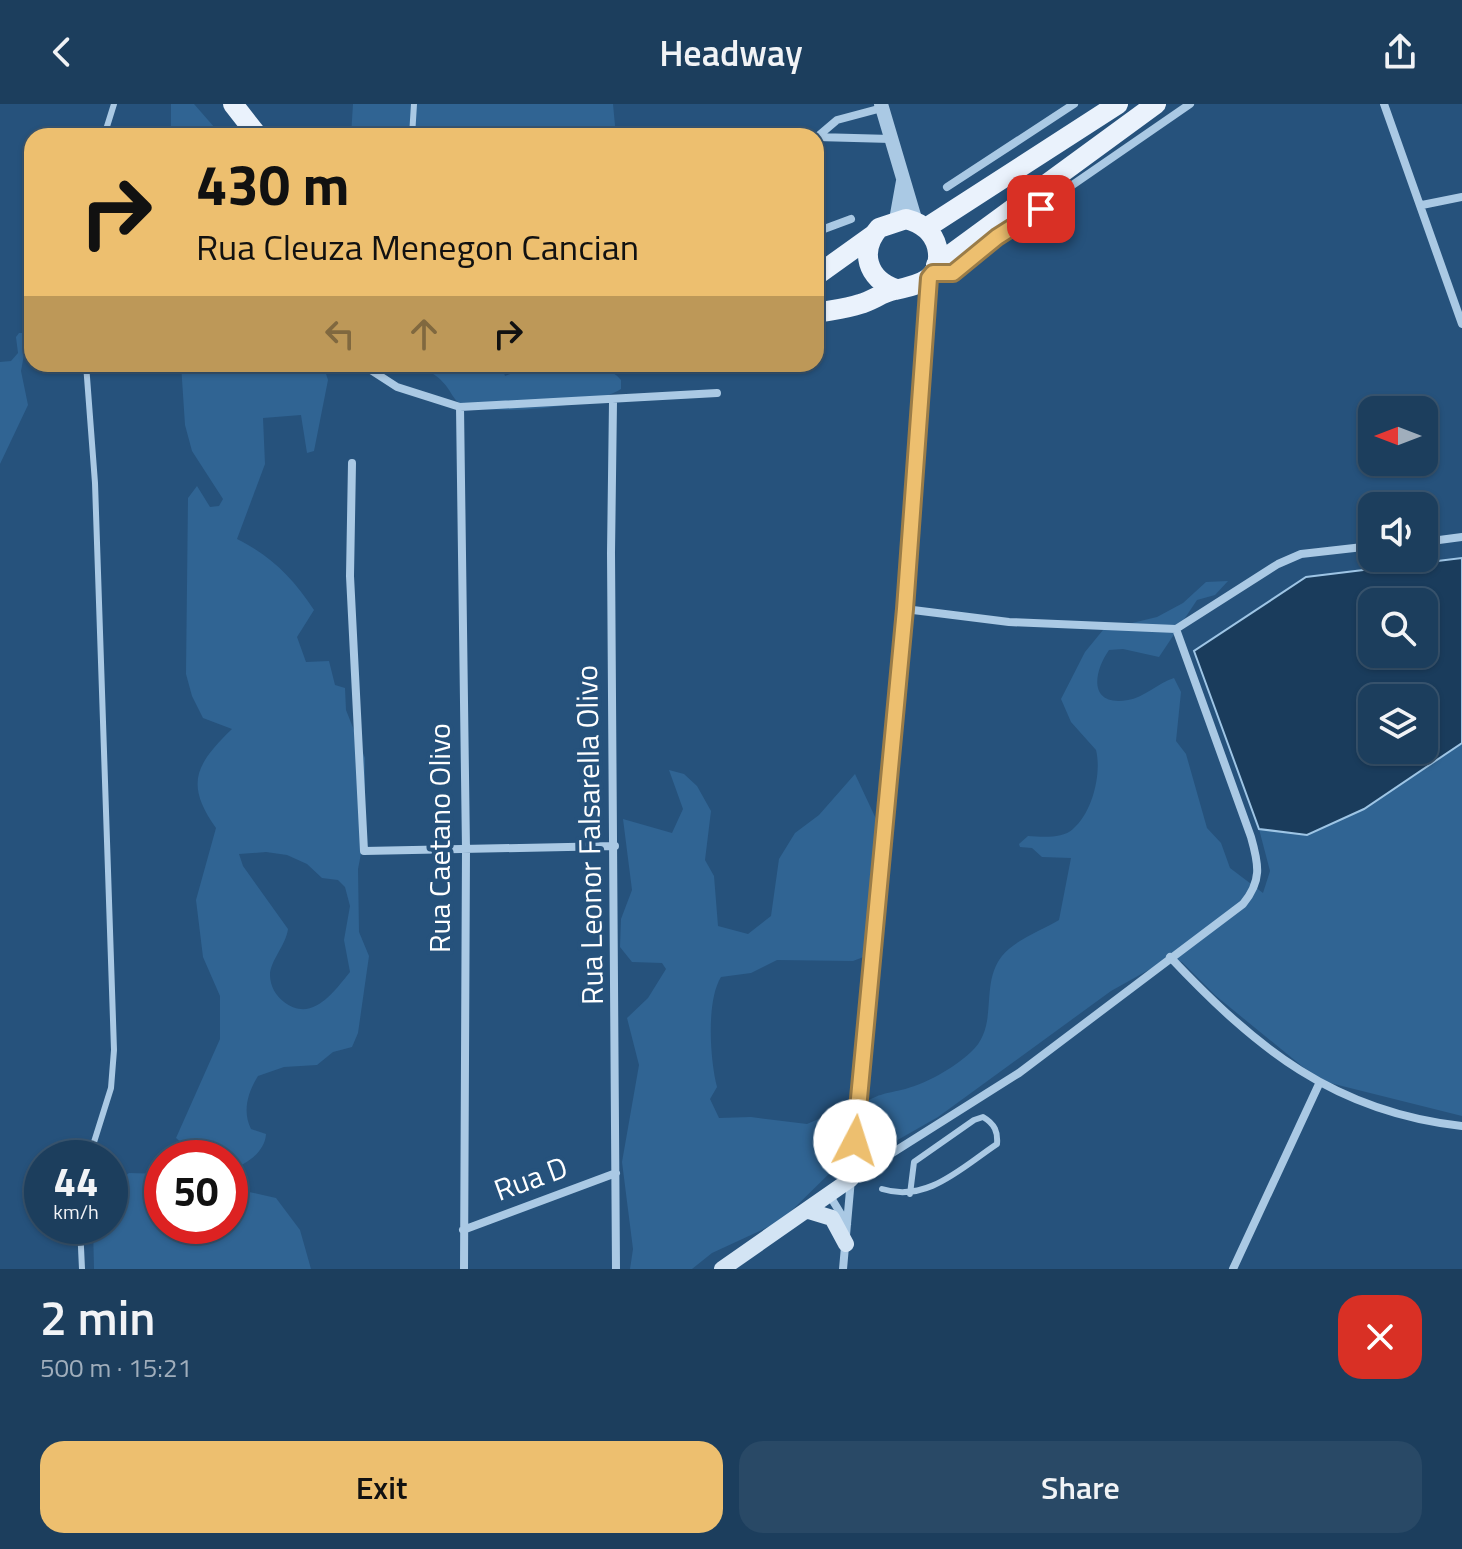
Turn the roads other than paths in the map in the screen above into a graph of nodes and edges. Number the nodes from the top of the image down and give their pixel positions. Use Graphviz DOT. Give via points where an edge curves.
graph roads {
  1 [pos="114,104"];
  2 [pos="233,104"];
  3 [pos="414,104"];
  4 [pos="1074,104"];
  5 [pos="1118,104"];
  6 [pos="1156,104"];
  7 [pos="1190,104"];
  8 [pos="1384,104"];
  9 [pos="882,106"];
  10 [pos="106,128"];
  11 [pos="252,128"];
  12 [pos="412,128"];
  13 [pos="824,132"];
  14 [pos="824,138"];
  15 [pos="891,139"];
  16 [pos="947,187"];
  17 [pos="1462,197"];
  18 [pos="1422,205"];
  19 [pos="851,219"];
  20 [pos="912,223"];
  21 [pos="824,229"];
  22 [pos="873,235"];
  23 [pos="824,270"];
  24 [pos="922,279"];
  25 [pos="824,312"];
  26 [pos="1462,324"];
  27 [pos="87,372"];
  28 [pos="374,372"];
  29 [pos="717,393"];
  30 [pos="613,402"];
  31 [pos="460,407"];
  32 [pos="352,463"];
  33 [pos="1462,537"];
  34 [pos="1438,540"];
  35 [pos="1358,548"];
  36 [pos="905,609"];
  37 [pos="1176,629"];
  38 [pos="615,846"];
  39 [pos="466,849"];
  40 [pos="1170,957"];
  41 [pos="1319,1084"];
  42 [pos="1462,1126"];
  43 [pos="95,1140"];
  44 [pos="616,1173"];
  45 [pos="851,1179"];
  46 [pos="882,1189"];
  47 [pos="910,1194"];
  48 [pos="830,1196"];
  49 [pos="809,1211"];
  50 [pos="848,1224"];
  51 [pos="463,1230"];
  52 [pos="81,1244"];
  53 [pos="846,1244"];
  54 [pos="615,1268"];
  55 [pos="82,1269"];
  56 [pos="464,1269"];
  57 [pos="722,1269"];
  58 [pos="843,1269"];
  59 [pos="1233,1269"];
  1 -- 10 [label="lane"];
  2 -- 11 [label="main road"];
  3 -- 12 [label="lane"];
  4 -- 16 [label="street"];
  5 -- 20 [label="main road"];
  6 -- 24 [label="main road"];
  7 -- 24 [label="street" via="953,273"];
  8 -- 18 [label="street"];
  9 -- 13 [label="street" via="837,120"];
  9 -- 15 [label="street"];
  14 -- 15 [label="street"];
  15 -- 20 [label="street"];
  17 -- 18 [label="street"];
  18 -- 26 [label="street"];
  19 -- 21 [label="street"];
  20 -- 22 [label="main road"];
  20 -- 24 [label="main road" via="936,244"];
  22 -- 23 [label="main road"];
  22 -- 24 [label="main road" via="868,246 876,278"];
  24 -- 25 [label="main road" via="859,305"];
  24 -- 36 [label="main road" via="928,311"];
  27 -- 43 [label="lane" via="114,1050 111,1088"];
  28 -- 31 [label="street" via="397,387"];
  29 -- 30 [label="street"];
  30 -- 31 [label="street"];
  30 -- 38 [label="street, Rua Leonor Falsarella Olivo"];
  31 -- 39 [label="street, Rua Caetano Olivo"];
  32 -- 39 [label="street" via="350,576 364,851"];
  33 -- 34 [label="street"];
  35 -- 37 [label="street" via="1301,554 1278,564"];
  36 -- 37 [label="street" via="1009,622"];
  36 -- 45 [label="main road"];
  37 -- 40 [label="street" via="1259,867 1255,889 1243,904"];
  38 -- 39 [label="street"];
  38 -- 44 [label="street, Rua Leonor Falsarella Olivo"];
  39 -- 51 [label="street, Rua Caetano Olivo"];
  40 -- 41 [label="street" via="1229,1017"];
  40 -- 45 [label="street" via="1019,1073"];
  41 -- 42 [label="street" via="1412,1120"];
  41 -- 59 [label="street"];
  44 -- 51 [label="street, Rua D"];
  44 -- 54 [label="street, Rua Leonor Falsarella Olivo"];
  45 -- 48 [label="main road"];
  45 -- 50 [label="street"];
  46 -- 47 [label="lane"];
  47 -- 47 [label="lane" via="939,1183 997,1144 998,1132 990,1121 974,1120 914,1162"];
  48 -- 49 [label="main road"];
  48 -- 50 [label="street"];
  49 -- 53 [label="main road" via="832,1218"];
  49 -- 57 [label="main road"];
  50 -- 53 [label="street"];
  51 -- 56 [label="street, Rua Caetano Olivo"];
  52 -- 55 [label="lane"];
  53 -- 58 [label="street"];
}
